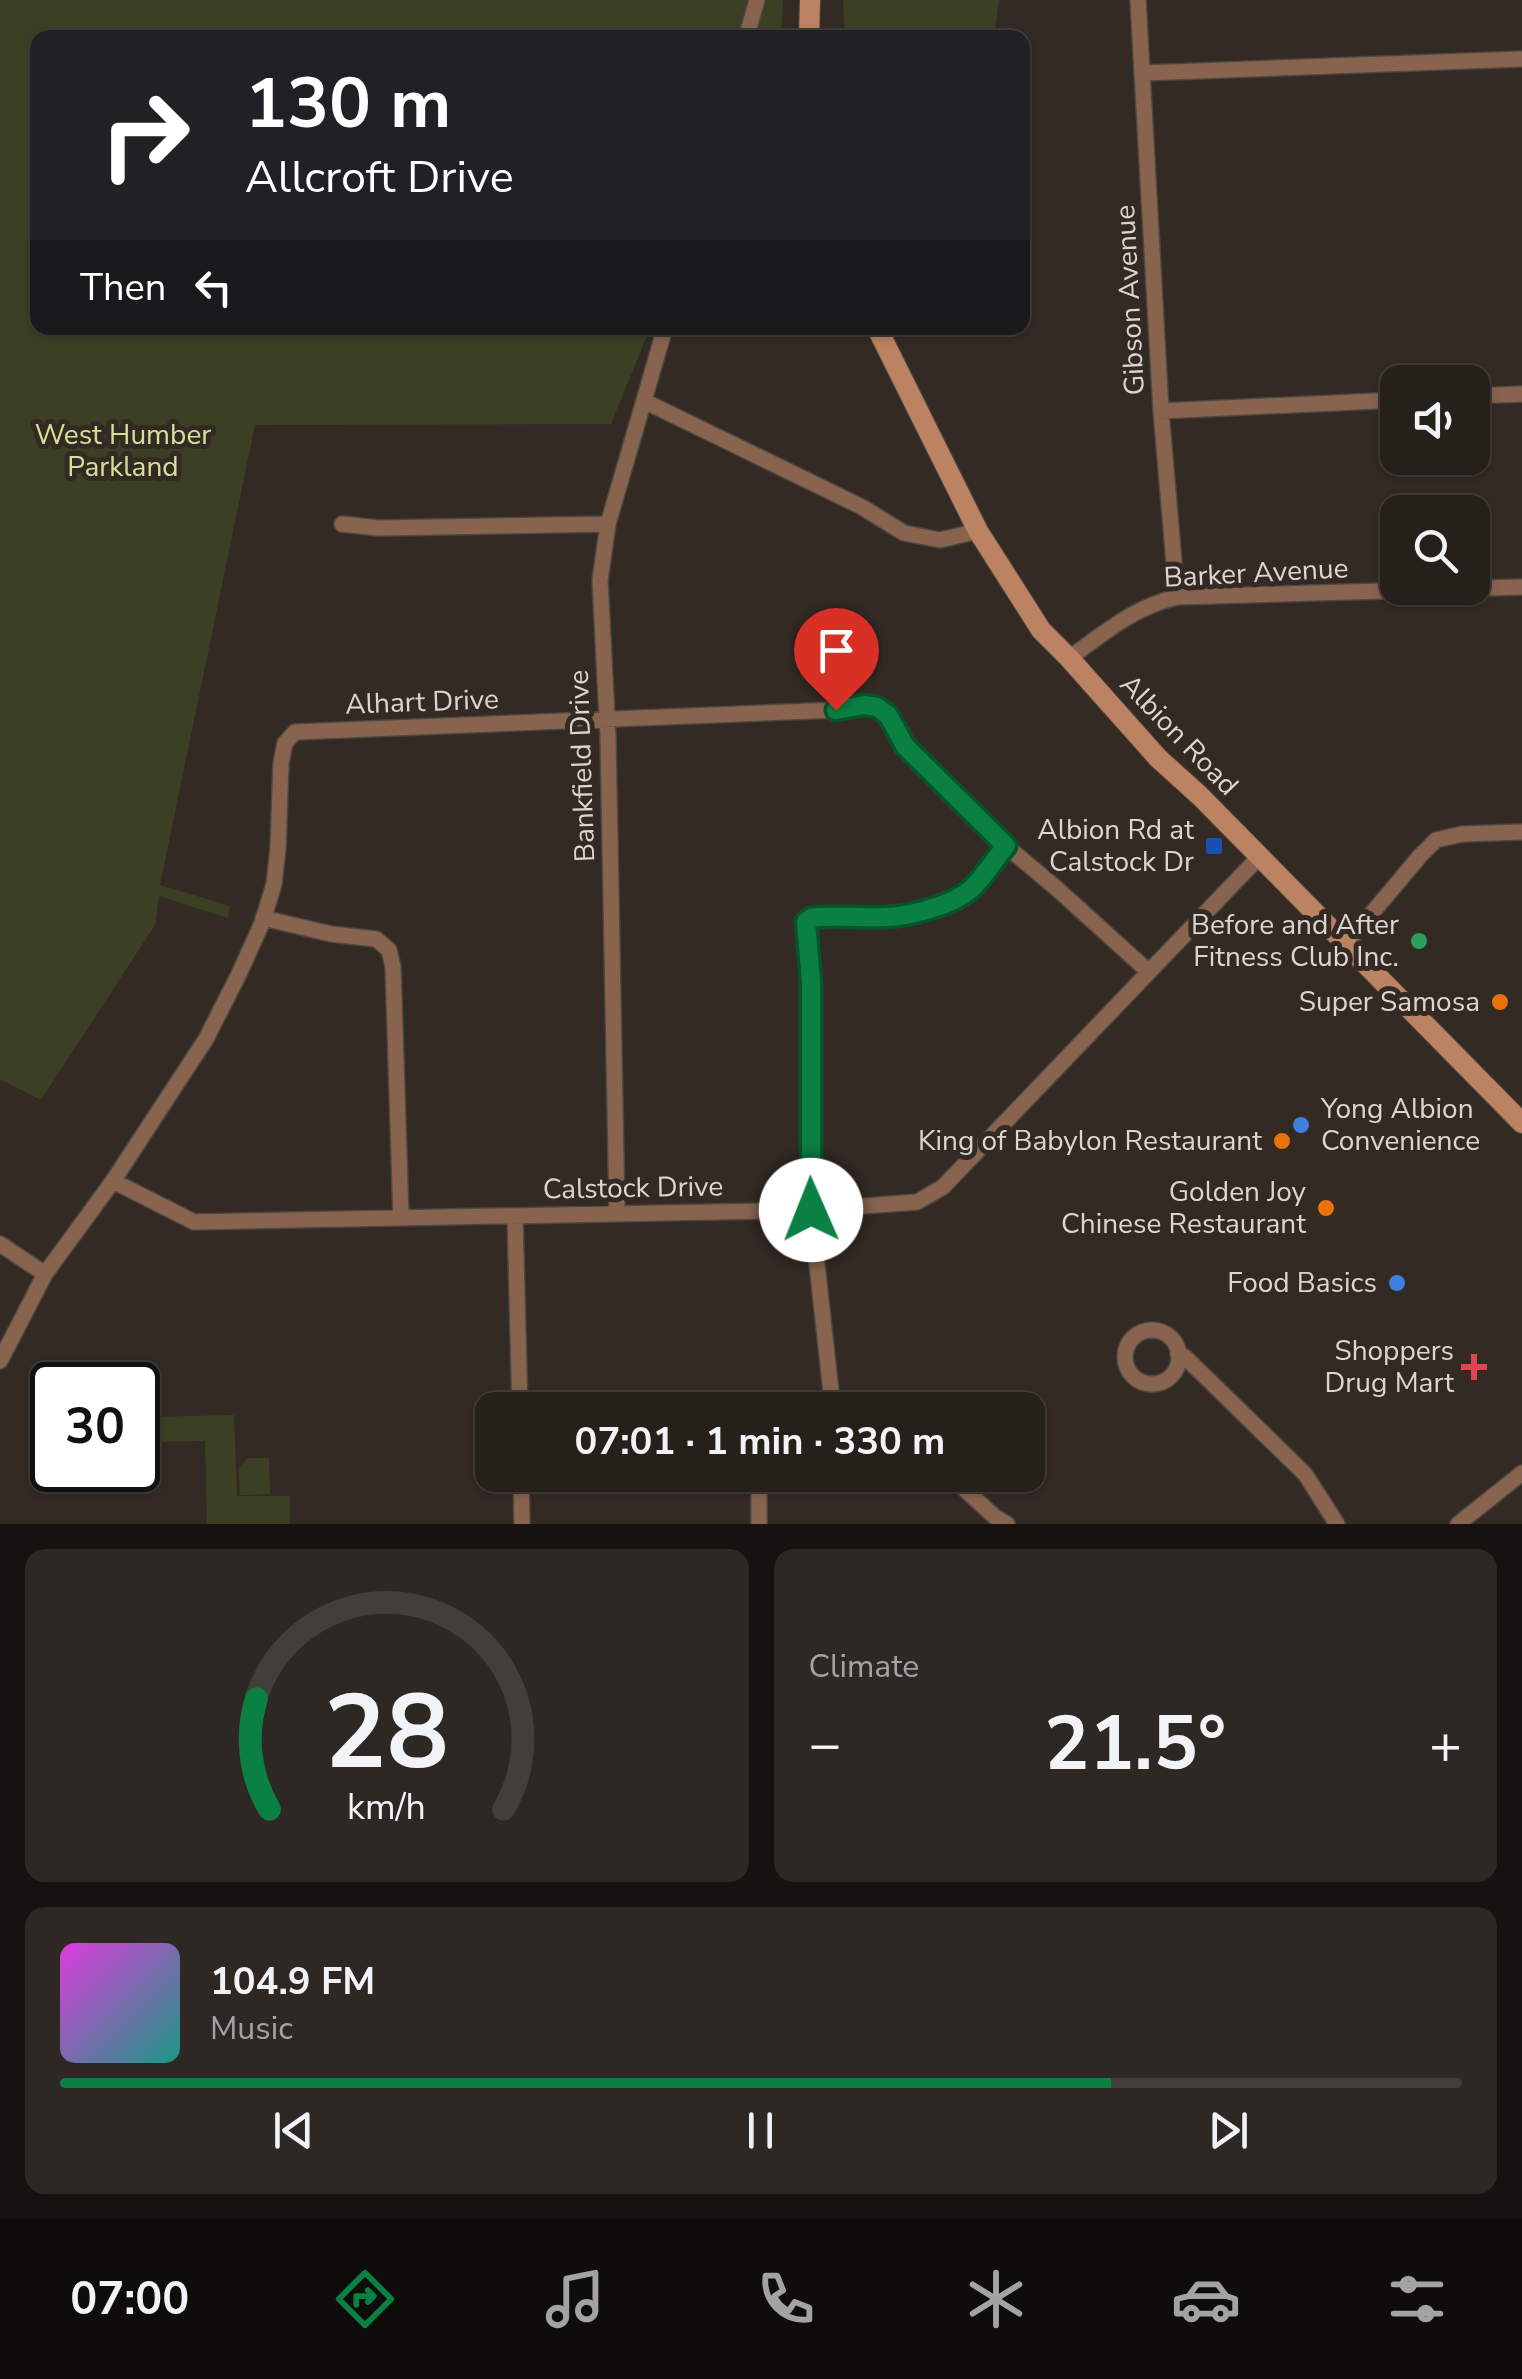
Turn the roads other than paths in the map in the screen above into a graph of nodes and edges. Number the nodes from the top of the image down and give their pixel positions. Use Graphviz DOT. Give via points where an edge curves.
graph roads {
  1 [pos="757,0"];
  2 [pos="810,0"];
  3 [pos="1138,0"];
  4 [pos="748,30"];
  5 [pos="810,30"];
  6 [pos="1522,59"];
  7 [pos="1143,73"];
  8 [pos="663,335"];
  9 [pos="881,335"];
  10 [pos="1522,394"];
  11 [pos="1490,395"];
  12 [pos="644,401"];
  13 [pos="1380,401"];
  14 [pos="1162,410"];
  15 [pos="342,524"];
  16 [pos="608,524"];
  17 [pos="978,532"];
  18 [pos="1522,587"];
  19 [pos="1176,598"];
  20 [pos="1070,658"];
  21 [pos="607,720"];
  22 [pos="1522,832"];
  23 [pos="1006,846"];
  24 [pos="1259,857"];
  25 [pos="263,918"];
  26 [pos="1346,944"];
  27 [pos="1148,972"];
  28 [pos="1522,1122"];
  29 [pos="113,1181"];
  30 [pos="811,1210"];
  31 [pos="617,1212"];
  32 [pos="515,1216"];
  33 [pos="401,1218"];
  34 [pos="0,1244"];
  35 [pos="45,1274"];
  36 [pos="1178,1354"];
  37 [pos="0,1361"];
  38 [pos="520,1392"];
  39 [pos="831,1392"];
  40 [pos="1522,1473"];
  41 [pos="521,1492"];
  42 [pos="759,1492"];
  43 [pos="967,1492"];
  44 [pos="522,1524"];
  45 [pos="759,1524"];
  46 [pos="1007,1524"];
  47 [pos="1337,1524"];
  48 [pos="1458,1524"];
  1 -- 4 [label="street"];
  2 -- 5 [label="main road"];
  3 -- 7 [label="street, Gibson Avenue"];
  6 -- 7 [label="street"];
  7 -- 14 [label="street, Gibson Avenue"];
  8 -- 12 [label="street, Bankfield Drive"];
  9 -- 17 [label="main road, Albion Road"];
  10 -- 11 [label="street"];
  12 -- 16 [label="street, Bankfield Drive"];
  12 -- 17 [label="street" via="862,506 904,533 940,540"];
  13 -- 14 [label="street"];
  14 -- 19 [label="street, Gibson Avenue"];
  15 -- 16 [label="street"];
  16 -- 21 [label="street, Bankfield Drive" via="600,580"];
  17 -- 20 [label="main road, Albion Road" via="1041,630"];
  18 -- 19 [label="street, Barker Avenue"];
  19 -- 20 [label="street, Barker Avenue" via="1132,614"];
  20 -- 24 [label="main road, Albion Road" via="1158,758"];
  21 -- 23 [label="street, Alhart Drive" via="877,707 905,746"];
  21 -- 25 [label="street, Alhart Drive" via="295,732 284,743 276,868"];
  21 -- 31 [label="street, Bankfield Drive"];
  22 -- 26 [label="street" via="1436,840"];
  23 -- 27 [label="street, Alhart Drive"];
  23 -- 30 [label="street" via="972,888 937,907 888,919 806,922"];
  24 -- 26 [label="main road, Albion Road"];
  24 -- 27 [label="street, Calstock Drive"];
  25 -- 29 [label="street, Alhart Drive" via="206,1038"];
  25 -- 33 [label="street" via="376,939 389,950"];
  26 -- 28 [label="main road, Albion Road"];
  27 -- 30 [label="street, Calstock Drive" via="943,1187 907,1204"];
  29 -- 33 [label="street, Calstock Drive" via="194,1222"];
  29 -- 35 [label="street, Alhart Drive"];
  30 -- 31 [label="street, Calstock Drive"];
  30 -- 39 [label="street"];
  31 -- 32 [label="street, Calstock Drive"];
  32 -- 33 [label="street, Calstock Drive"];
  32 -- 38 [label="street"];
  34 -- 35 [label="street"];
  35 -- 37 [label="street, Alhart Drive"];
  36 -- 47 [label="street" via="1305,1474"];
  40 -- 48 [label="street"];
  41 -- 44 [label="street"];
  42 -- 45 [label="street"];
  43 -- 46 [label="street"];
}
